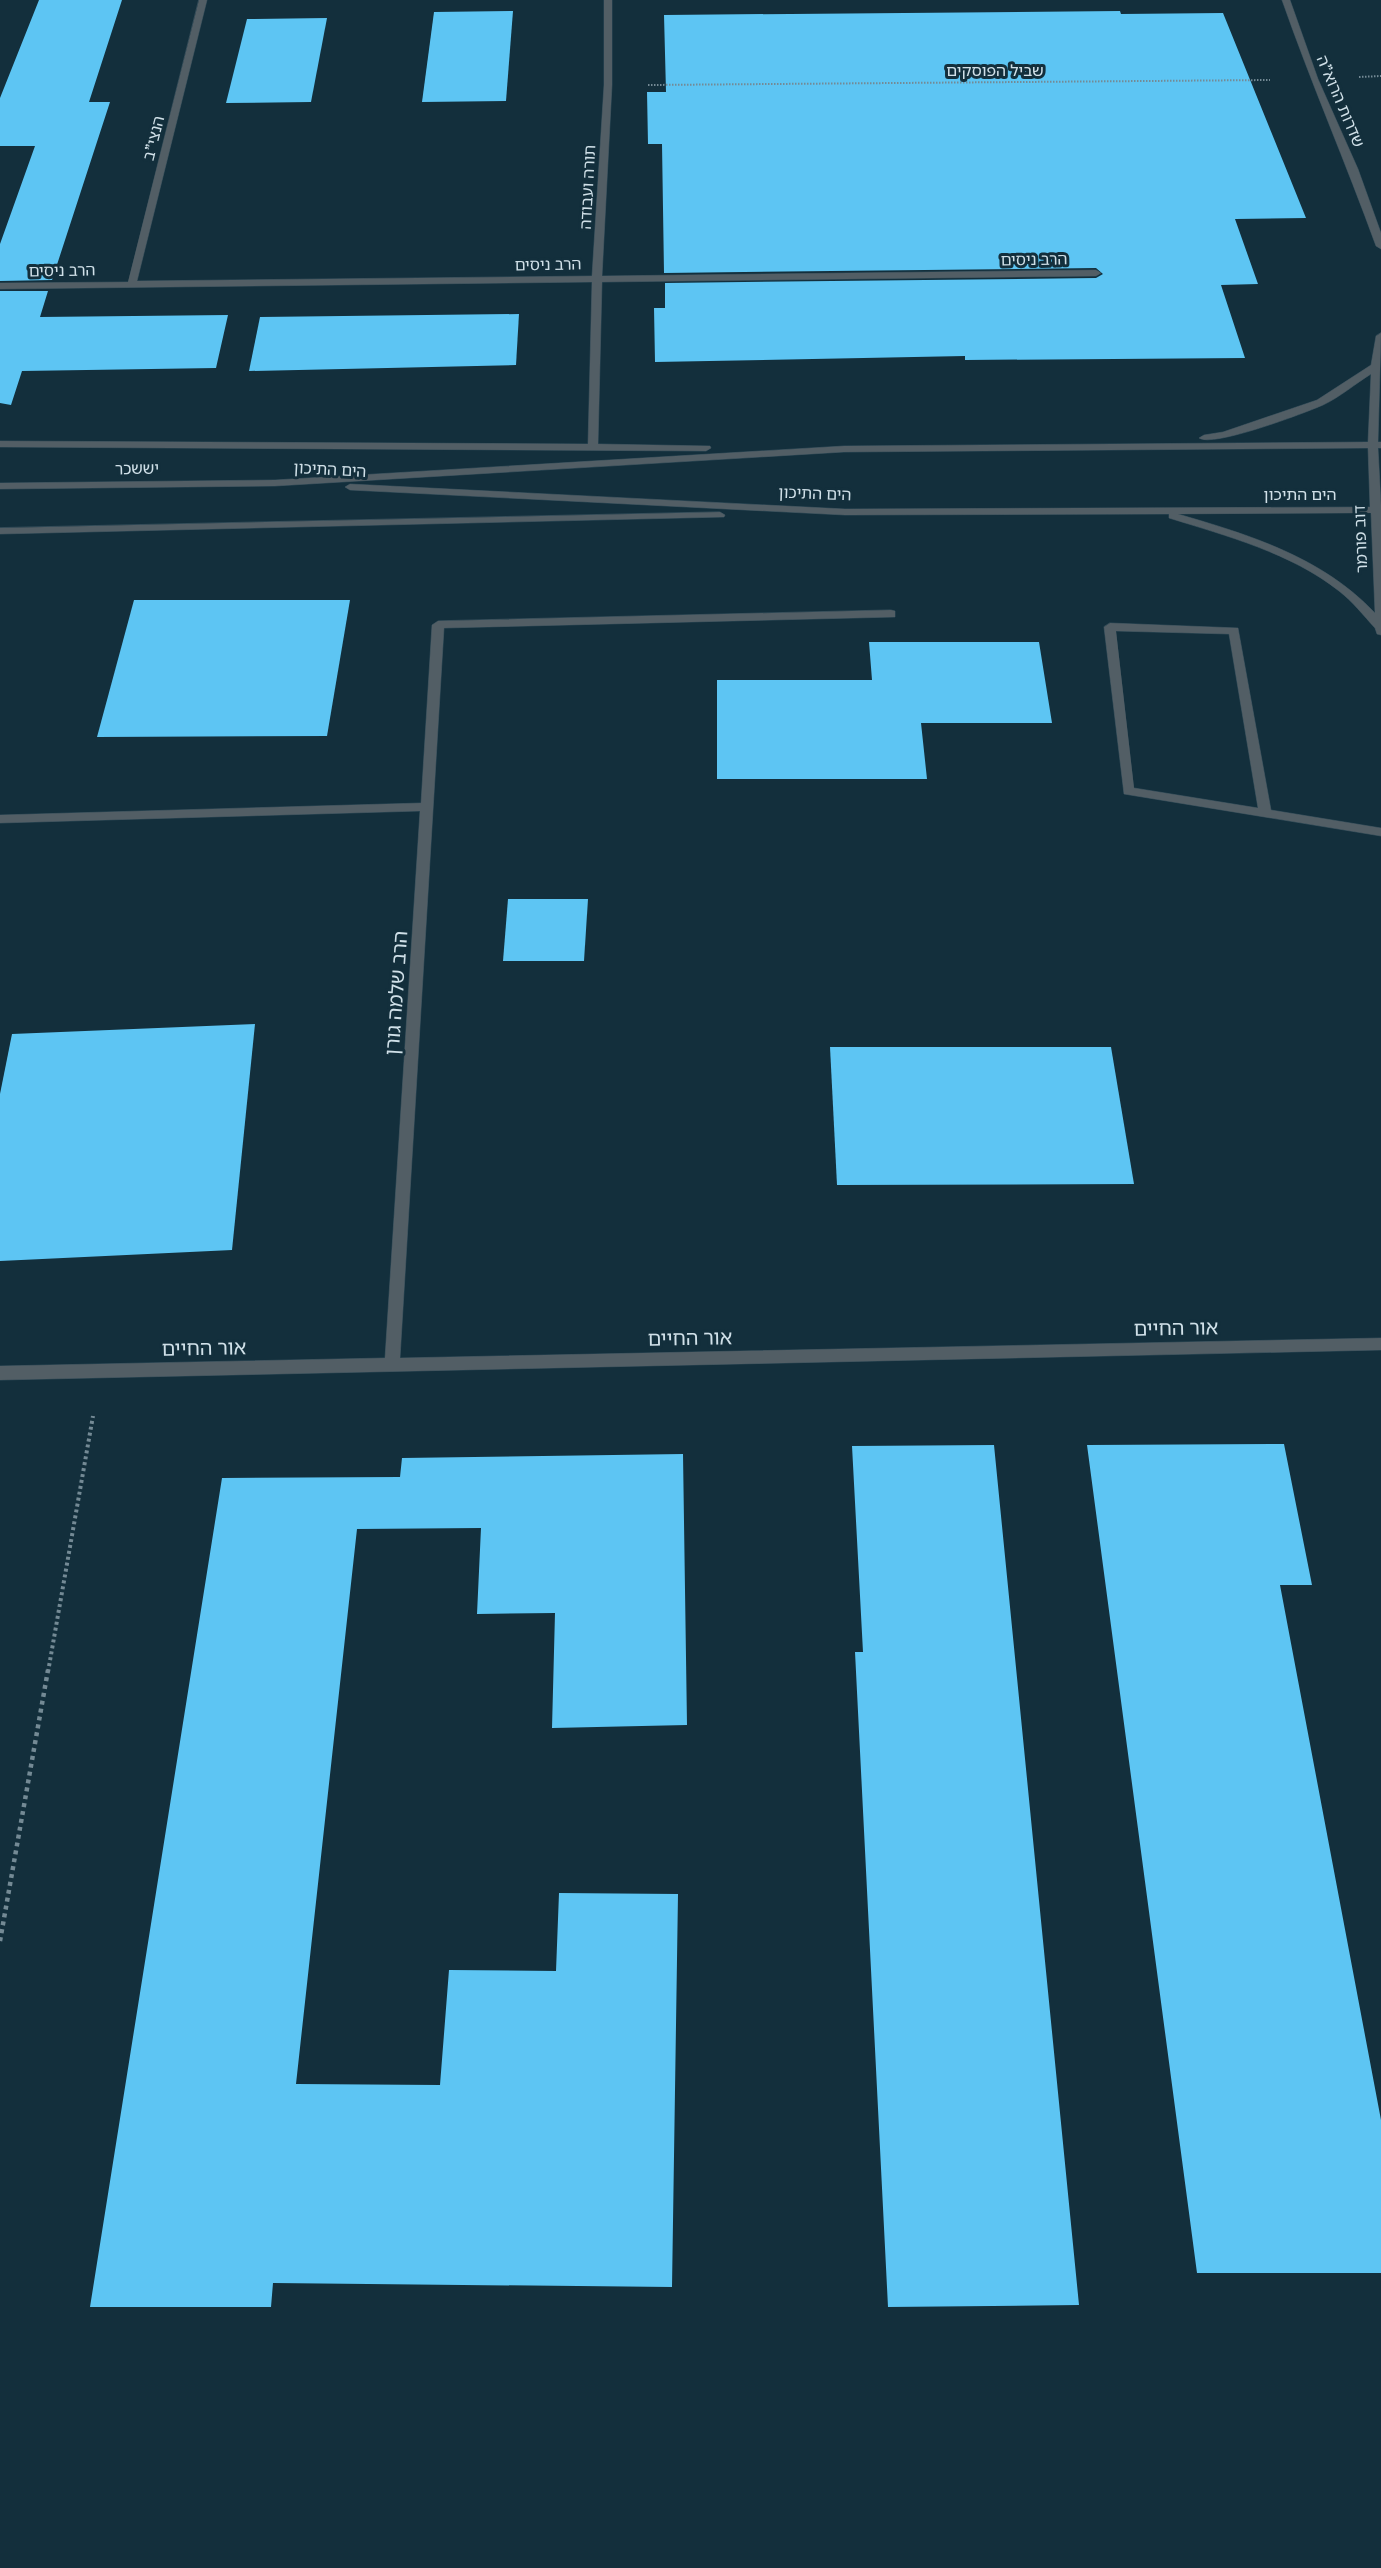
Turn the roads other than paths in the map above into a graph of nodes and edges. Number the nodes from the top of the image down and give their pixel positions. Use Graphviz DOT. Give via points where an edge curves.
graph roads {
  1 [pos="203,0"];
  2 [pos="608,0"];
  3 [pos="1286,0"];
  4 [pos="1381,246"];
  5 [pos="1096,273"];
  6 [pos="597,279"];
  7 [pos="132,284"];
  8 [pos="0,286"];
  9 [pos="1381,336"];
  10 [pos="1378,368"];
  11 [pos="0,444"];
  12 [pos="1377,445"];
  13 [pos="1121,446"];
  14 [pos="593,447"];
  15 [pos="844,449"];
  16 [pos="275,483"];
  17 [pos="0,486"];
  18 [pos="1378,510"];
  19 [pos="1156,511"];
  20 [pos="845,512"];
  21 [pos="0,531"];
  22 [pos="891,614"];
  23 [pos="1381,629"];
  24 [pos="427,807"];
  25 [pos="1265,813"];
  26 [pos="0,819"];
  27 [pos="1381,832"];
  28 [pos="1381,1344"];
  29 [pos="392,1365"];
  30 [pos="0,1373"];
  1 -- 7 [label="street, הנצי\"ב"];
  2 -- 6 [label="street, תורה ועבודה" via="608,85"];
  3 -- 4 [label="street, שדרות הרוא\"ה"];
  5 -- 6 [label="street, הרב ניסים"];
  6 -- 7 [label="street, הרב ניסים"];
  6 -- 14 [label="street, תורה ועבודה"];
  7 -- 8 [label="street, הרב ניסים"];
  9 -- 10 [label="street"];
  10 -- 12 [label="street"];
  10 -- 13 [label="street" via="1321,402 1259,425 1225,435"];
  11 -- 14 [label="street"];
  12 -- 13 [label="street, הים התיכון"];
  12 -- 18 [label="street, דוב פורמר"];
  13 -- 15 [label="street, הים התיכון"];
  14 -- 15 [label="street"];
  15 -- 16 [label="street, הים התיכון"];
  16 -- 17 [label="street, יששכר"];
  16 -- 20 [label="street, הים התיכון"];
  18 -- 19 [label="street, הים התיכון"];
  18 -- 23 [label="street, דוב פורמר"];
  19 -- 20 [label="street, הים התיכון"];
  19 -- 23 [label="street" via="1234,534 1288,556 1339,585"];
  20 -- 21 [label="street"];
  22 -- 24 [label="street, הרב שלמה גורן" via="438,625"];
  24 -- 26 [label="street"];
  24 -- 29 [label="street, הרב שלמה גורן"];
  25 -- 25 [label="street" via="1128,791 1110,627 1234,631"];
  25 -- 27 [label="street"];
  28 -- 29 [label="street, אור החיים"];
  29 -- 30 [label="street, אור החיים"];
}
